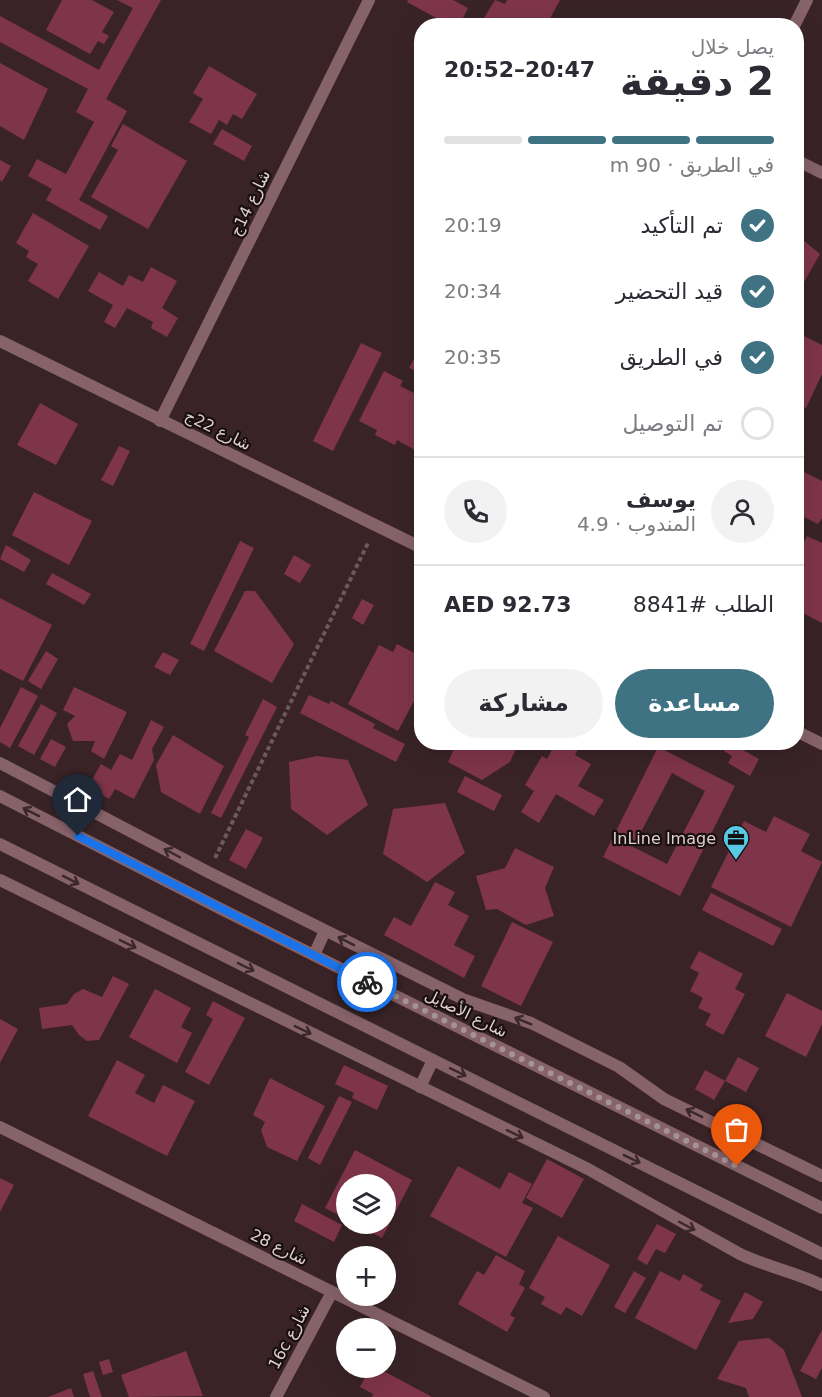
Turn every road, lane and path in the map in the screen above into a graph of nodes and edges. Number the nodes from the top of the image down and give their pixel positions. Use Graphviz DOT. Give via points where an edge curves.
graph roads {
  1 [pos="369,0"];
  2 [pos="807,0"];
  3 [pos="798,18"];
  4 [pos="804,164"];
  5 [pos="822,173"];
  6 [pos="0,341"];
  7 [pos="160,421"];
  8 [pos="377,525"];
  9 [pos="414,544"];
  10 [pos="804,736"];
  11 [pos="822,744"];
  12 [pos="0,763"];
  13 [pos="0,796"];
  14 [pos="0,844"];
  15 [pos="208,872"];
  16 [pos="0,880"];
  17 [pos="325,931"];
  18 [pos="314,955"];
  19 [pos="433,1060"];
  20 [pos="420,1087"];
  21 [pos="0,1127"];
  22 [pos="822,1176"];
  23 [pos="822,1208"];
  24 [pos="822,1254"];
  25 [pos="822,1285"];
  26 [pos="332,1292"];
  27 [pos="276,1397"];
  28 [pos="544,1397"];
  1 -- 7 [label="street, شارع 14ج"];
  2 -- 3 [label="street"];
  4 -- 5 [label="street"];
  6 -- 7 [label="street, شارع 22ج"];
  7 -- 8 [label="street, شارع 22ج"];
  8 -- 9 [label="street, شارع 22ج"];
  8 -- 15 [label="path"];
  10 -- 11 [label="street"];
  15 -- 12 [label="street, one-way"];
  18 -- 13 [label="street, شارع الأصايل, one-way"];
  14 -- 19 [label="street, one-way"];
  15 -- 17 [label="street"];
  16 -- 20 [label="street, one-way"];
  17 -- 18 [label="street"];
  22 -- 17 [label="street, one-way" via="664,1098 620,1067 525,1021 465,1000"];
  18 -- 23 [label="street, شارع الأصايل"];
  19 -- 20 [label="street"];
  19 -- 24 [label="street, one-way"];
  20 -- 25 [label="street, one-way" via="588,1169 740,1254"];
  21 -- 26 [label="street, شارع 28"];
  26 -- 27 [label="street, 16c شارع"];
  26 -- 28 [label="street, شارع 28"];
}
